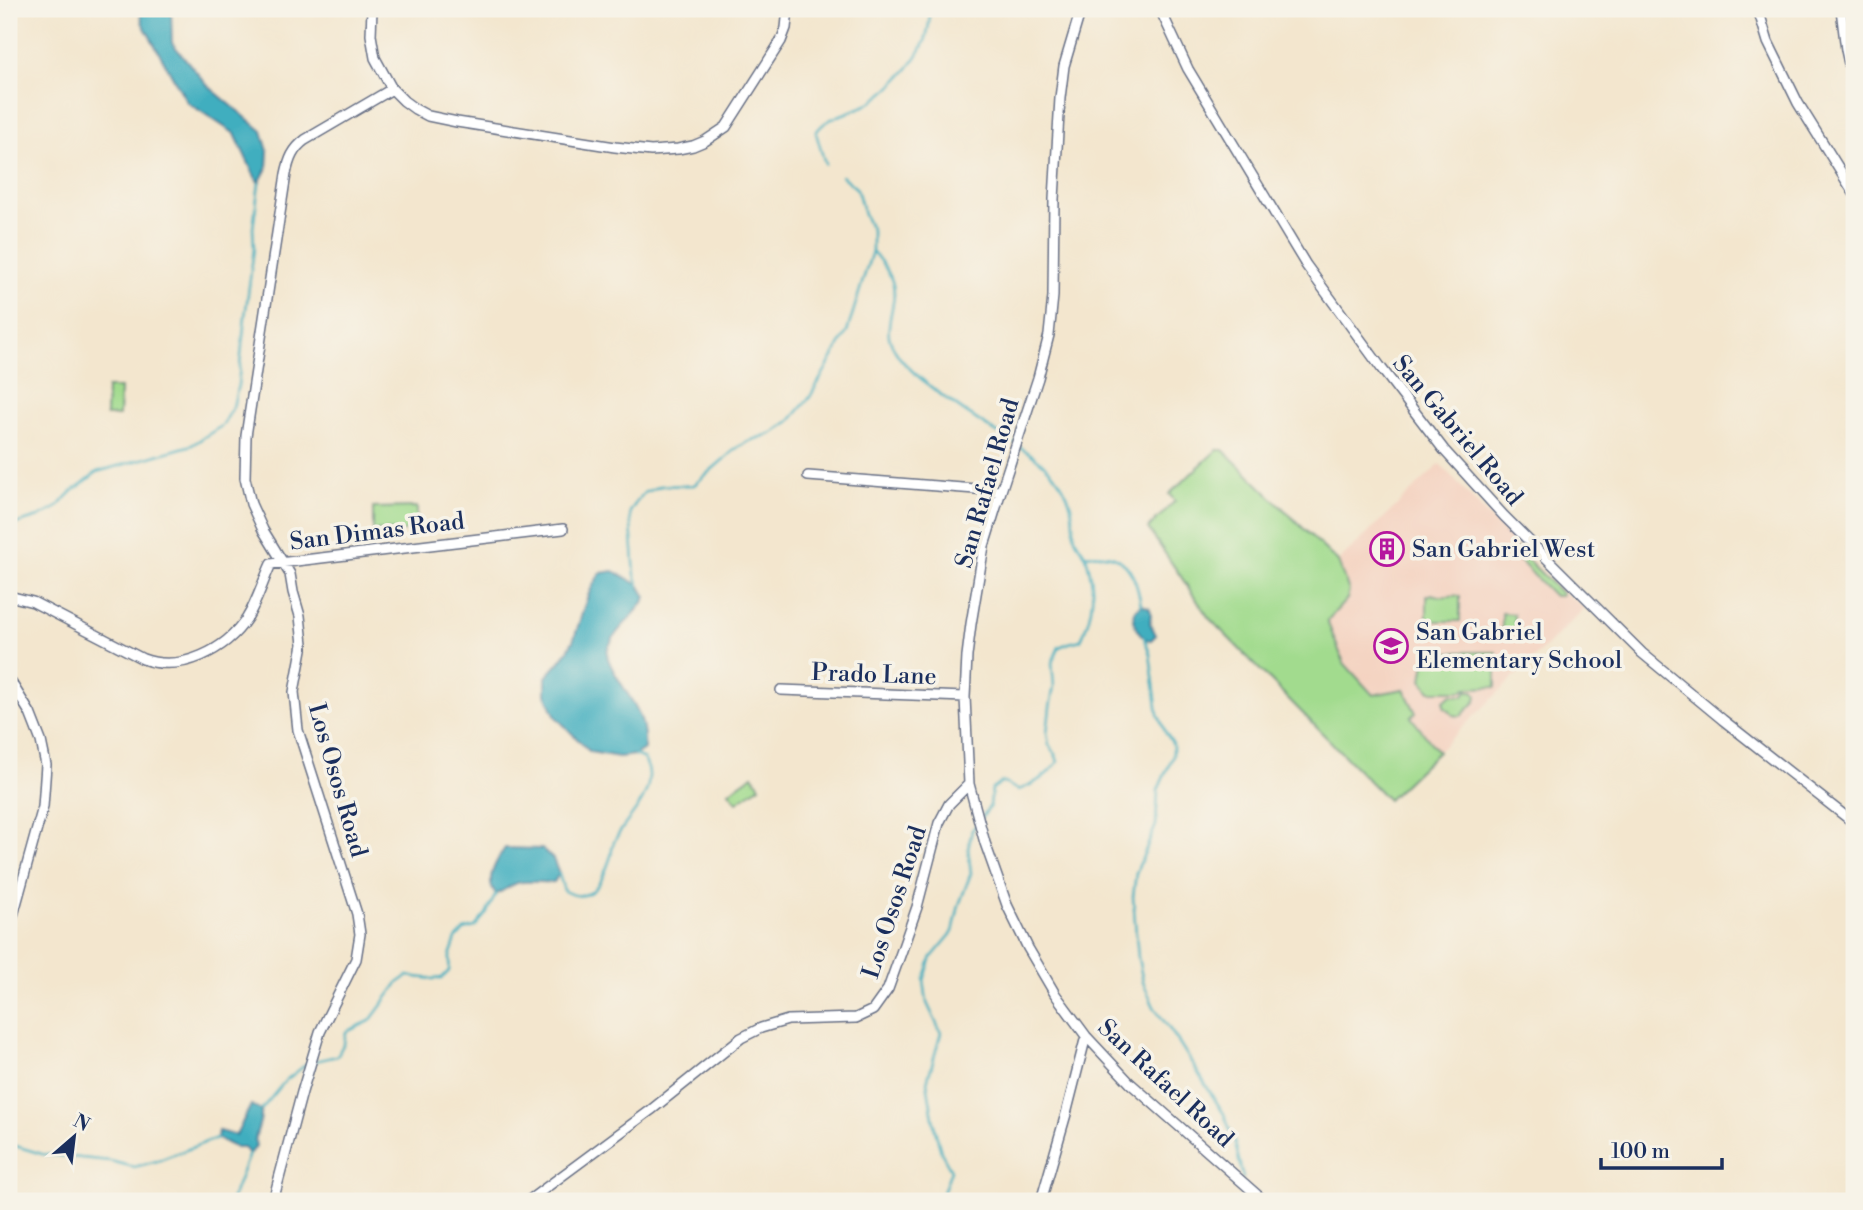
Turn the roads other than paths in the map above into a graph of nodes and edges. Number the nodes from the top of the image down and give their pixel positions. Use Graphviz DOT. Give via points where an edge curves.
graph roads {
  1 [pos="372,9"];
  2 [pos="788,9"];
  3 [pos="1081,9"];
  4 [pos="1160,9"];
  5 [pos="1758,9"];
  6 [pos="1841,9"];
  7 [pos="1854,86"];
  8 [pos="392,89"];
  9 [pos="1854,193"];
  10 [pos="808,477"];
  11 [pos="1001,491"];
  12 [pos="563,529"];
  13 [pos="281,562"];
  14 [pos="9,596"];
  15 [pos="9,679"];
  16 [pos="781,690"];
  17 [pos="965,697"];
  18 [pos="969,784"];
  19 [pos="1854,823"];
  20 [pos="9,930"];
  21 [pos="1086,1036"];
  22 [pos="273,1201"];
  23 [pos="528,1201"];
  24 [pos="1041,1201"];
  25 [pos="1264,1201"];
  1 -- 8 [label="street" via="372,47"];
  2 -- 8 [label="street" via="781,41 726,127 705,141 678,149 633,149 428,116"];
  3 -- 11 [label="street, San Rafael Road" via="1060,98 1049,335"];
  4 -- 19 [label="street, San Gabriel Road" via="1188,69 1300,255 1444,450 1642,653"];
  5 -- 9 [label="street" via="1768,42 1798,103"];
  6 -- 7 [label="street"];
  8 -- 13 [label="street, Los Osos Road" via="300,144 288,163 244,452 251,504"];
  10 -- 11 [label="street"];
  11 -- 17 [label="street, San Rafael Road" via="984,546"];
  12 -- 13 [label="street, San Dimas Road"];
  13 -- 14 [label="street, San Dimas Road" via="271,564 248,615 236,630 209,652 177,663 144,659 33,602"];
  13 -- 22 [label="street, Los Osos Road" via="290,575 303,634 295,692 298,730 360,934 356,959 320,1032"];
  15 -- 20 [label="street" via="30,713 46,765 43,807"];
  16 -- 17 [label="street, Prado Lane"];
  17 -- 18 [label="street, San Rafael Road"];
  18 -- 21 [label="street, San Rafael Road" via="1007,905 1055,994"];
  18 -- 23 [label="street, Los Osos Road" via="949,804 939,823 902,950 888,989 873,1010 856,1018 778,1022 741,1038"];
  21 -- 24 [label="street"];
  21 -- 25 [label="street, San Rafael Road" via="1142,1094"];
}
